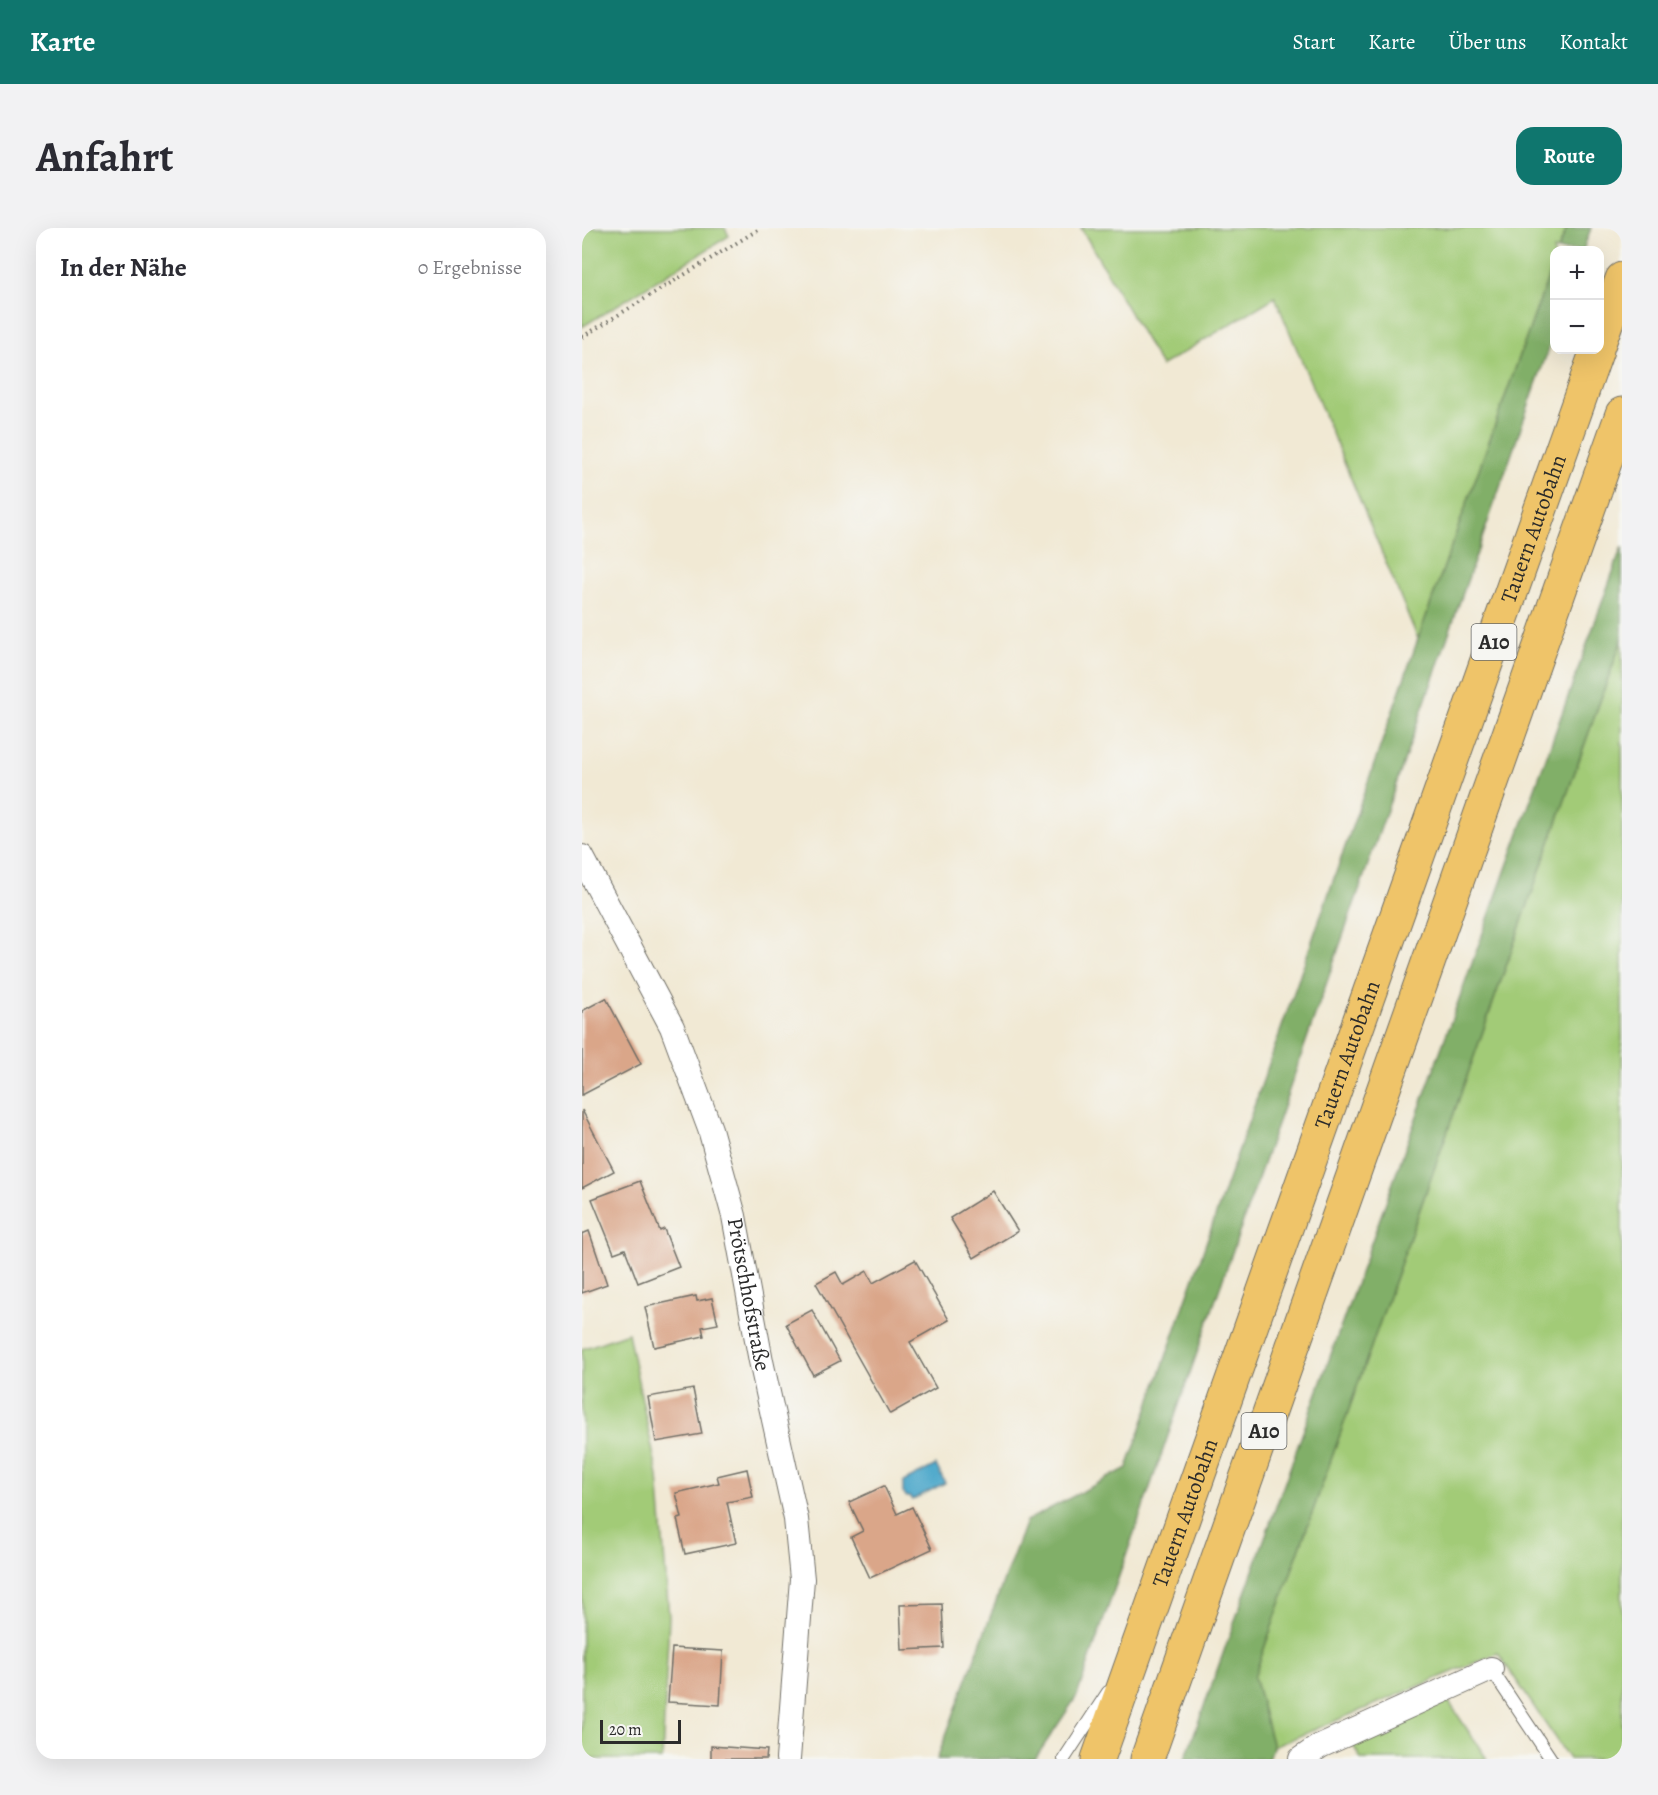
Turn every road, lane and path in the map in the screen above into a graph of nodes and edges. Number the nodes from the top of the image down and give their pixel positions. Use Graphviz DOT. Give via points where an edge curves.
graph roads {
  1 [pos="760,228"];
  2 [pos="1622,279"];
  3 [pos="1604,328"];
  4 [pos="582,337"];
  5 [pos="1596,354"];
  6 [pos="1622,414"];
  7 [pos="582,856"];
  8 [pos="1139,1643"];
  9 [pos="1491,1669"];
  10 [pos="788,1759"];
  11 [pos="1064,1759"];
  12 [pos="1098,1759"];
  13 [pos="1147,1759"];
  14 [pos="1301,1759"];
  15 [pos="1551,1759"];
  1 -- 4 [label="path"];
  2 -- 3 [label="highway"];
  5 -- 8 [label="highway, Tauern Autobahn / A10"];
  6 -- 13 [label="highway, Tauern Autobahn / A10"];
  7 -- 10 [label="street, Prötschhofstraße" via="672,1027 710,1129 734,1216 796,1519 802,1579"];
  8 -- 11 [label="lane"];
  8 -- 12 [label="highway, Tauern Autobahn / A10"];
  9 -- 14 [label="street" via="1320,1746"];
  9 -- 15 [label="lane"];
}
